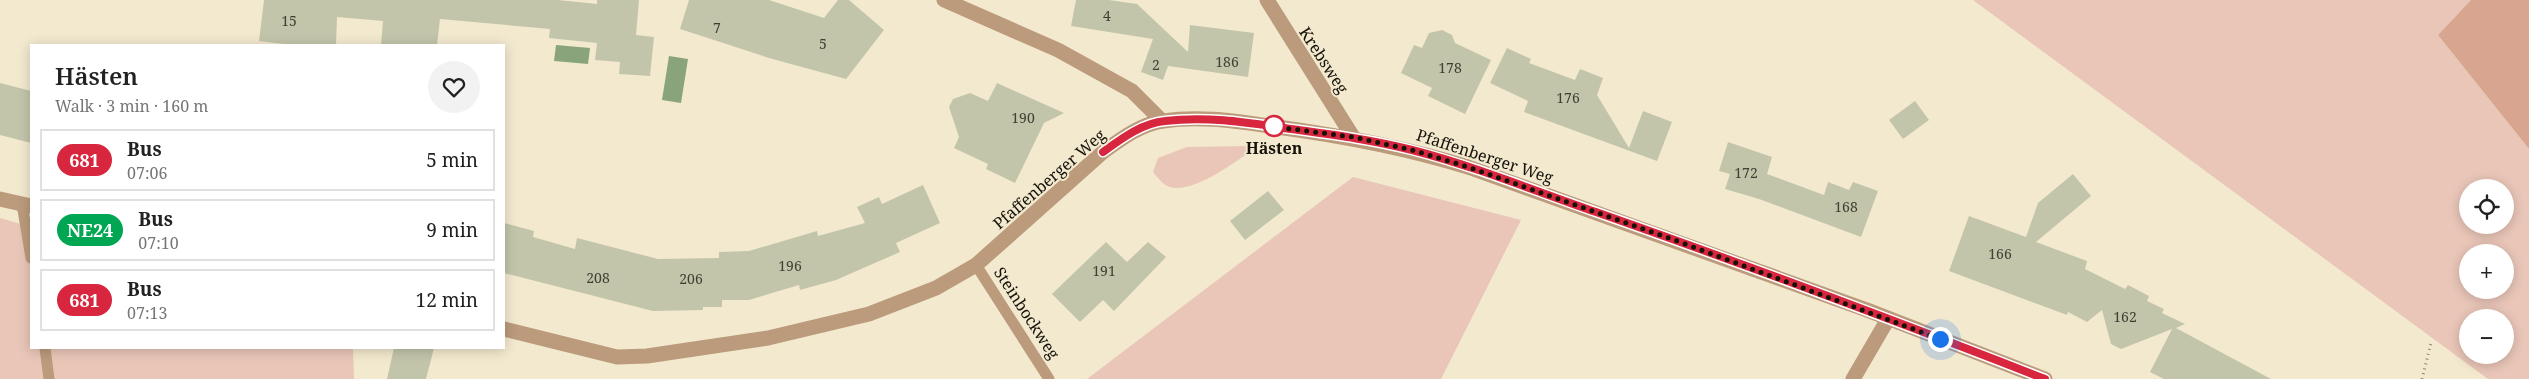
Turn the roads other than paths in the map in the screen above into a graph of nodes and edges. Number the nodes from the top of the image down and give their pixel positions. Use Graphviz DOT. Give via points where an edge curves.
graph roads {
  1 [pos="944,0"];
  2 [pos="1267,0"];
  3 [pos="1162,121"];
  4 [pos="1353,137"];
  5 [pos="0,199"];
  6 [pos="27,205"];
  7 [pos="30,245"];
  8 [pos="976,265"];
  9 [pos="1888,318"];
  10 [pos="505,329"];
  11 [pos="45,349"];
  12 [pos="49,379"];
  13 [pos="1050,379"];
  14 [pos="1853,379"];
  15 [pos="2045,379"];
  1 -- 3 [label="street" via="1066,54 1132,91"];
  2 -- 4 [label="street, Krebsweg"];
  3 -- 4 [label="street, Pfaffenberger Weg" via="1202,118"];
  3 -- 8 [label="street, Pfaffenberger Weg" via="1124,137 1103,152"];
  4 -- 9 [label="street, Pfaffenberger Weg" via="1468,167"];
  5 -- 6 [label="street"];
  6 -- 7 [label="lane"];
  8 -- 10 [label="street, Pfaffenberger Weg" via="922,294 845,321 768,338 647,356 617,357"];
  8 -- 13 [label="lane, Steinbockweg"];
  9 -- 14 [label="street"];
  9 -- 15 [label="street, Pfaffenberger Weg"];
  11 -- 12 [label="lane"];
}
